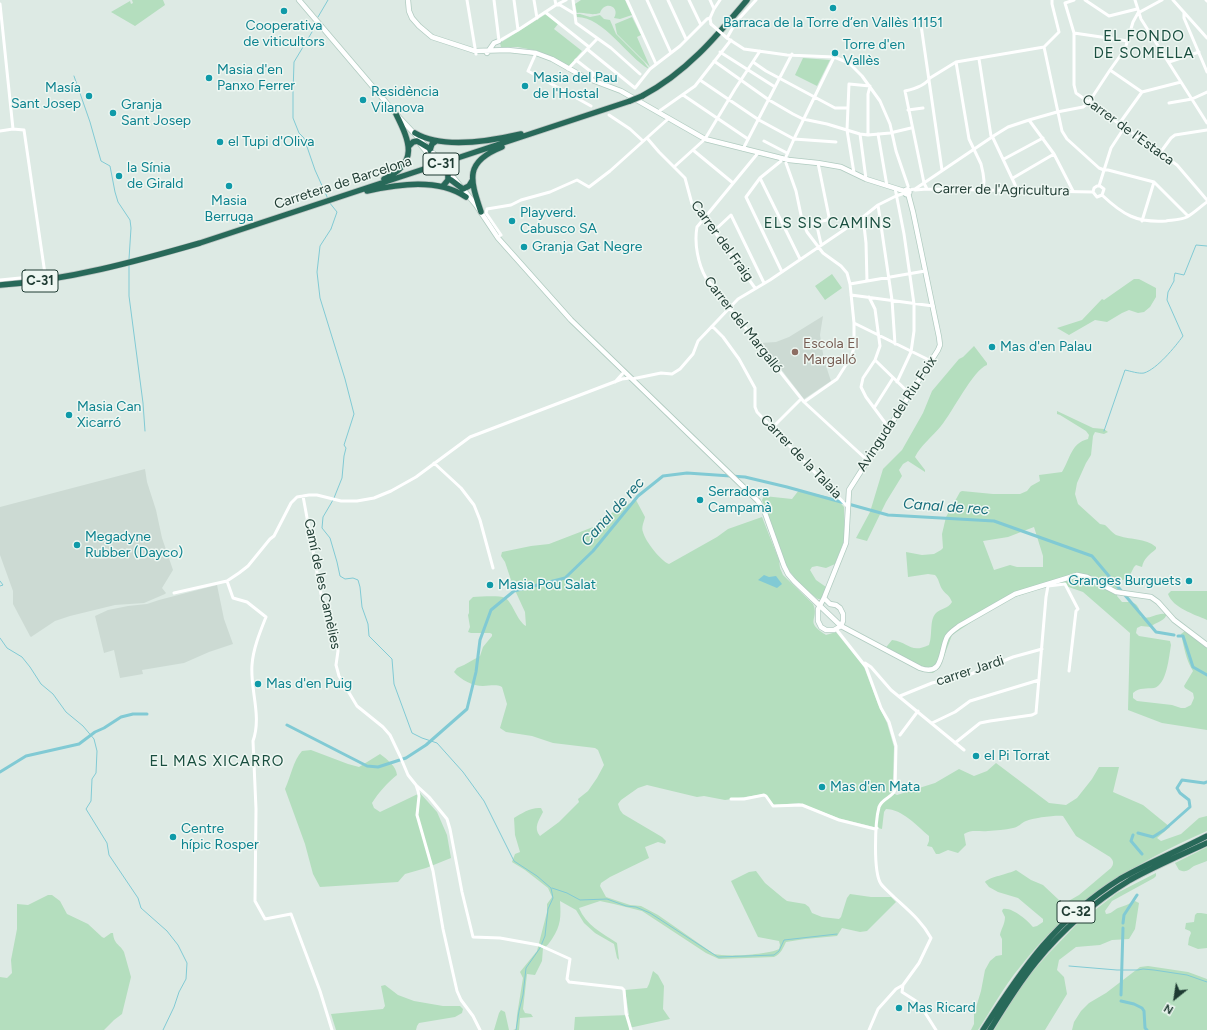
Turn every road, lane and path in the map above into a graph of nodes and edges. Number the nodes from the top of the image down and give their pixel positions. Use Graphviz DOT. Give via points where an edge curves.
graph roads {
  1 [pos="299,0"];
  2 [pos="408,0"];
  3 [pos="467,0"];
  4 [pos="494,0"];
  5 [pos="514,0"];
  6 [pos="534,0"];
  7 [pos="555,0"];
  8 [pos="566,0"];
  9 [pos="573,0"];
  10 [pos="627,0"];
  11 [pos="647,0"];
  12 [pos="668,0"];
  13 [pos="689,0"];
  14 [pos="710,0"];
  15 [pos="720,0"];
  16 [pos="747,0"];
  17 [pos="756,0"];
  18 [pos="1052,0"];
  19 [pos="1074,0"];
  20 [pos="1085,0"];
  21 [pos="1135,0"];
  22 [pos="1162,0"];
  23 [pos="1173,0"];
  24 [pos="0,4"];
  25 [pos="556,5"];
  26 [pos="714,9"];
  27 [pos="1137,9"];
  28 [pos="545,12"];
  29 [pos="1184,12"];
  30 [pos="1138,13"];
  31 [pos="575,14"];
  32 [pos="537,18"];
  33 [pos="710,18"];
  34 [pos="701,25"];
  35 [pos="921,25"];
  36 [pos="518,30"];
  37 [pos="1074,33"];
  38 [pos="1207,38"];
  39 [pos="596,39"];
  40 [pos="729,39"];
  41 [pos="686,40"];
  42 [pos="499,41"];
  43 [pos="1128,41"];
  44 [pos="1044,47"];
  45 [pos="588,48"];
  46 [pos="499,50"];
  47 [pos="476,52"];
  48 [pos="488,52"];
  49 [pos="720,52"];
  50 [pos="760,52"];
  51 [pos="1199,52"];
  52 [pos="536,53"];
  53 [pos="671,53"];
  54 [pos="792,54"];
  55 [pos="834,57"];
  56 [pos="979,58"];
  57 [pos="576,60"];
  58 [pos="714,61"];
  59 [pos="753,62"];
  60 [pos="957,62"];
  61 [pos="1169,62"];
  62 [pos="656,64"];
  63 [pos="568,69"];
  64 [pos="1110,70"];
  65 [pos="747,71"];
  66 [pos="1207,72"];
  67 [pos="640,74"];
  68 [pos="780,78"];
  69 [pos="930,78"];
  70 [pos="590,79"];
  71 [pos="700,80"];
  72 [pos="741,80"];
  73 [pos="1181,82"];
  74 [pos="870,86"];
  75 [pos="774,87"];
  76 [pos="1142,92"];
  77 [pos="1207,92"];
  78 [pos="683,95"];
  79 [pos="814,97"];
  80 [pos="729,99"];
  81 [pos="1192,99"];
  82 [pos="769,100"];
  83 [pos="1089,102"];
  84 [pos="1169,103"];
  85 [pos="591,106"];
  86 [pos="848,108"];
  87 [pos="923,108"];
  88 [pos="908,110"];
  89 [pos="658,112"];
  90 [pos="1057,112"];
  91 [pos="396,114"];
  92 [pos="609,115"];
  93 [pos="668,118"];
  94 [pos="718,118"];
  95 [pos="803,119"];
  96 [pos="401,120"];
  97 [pos="759,120"];
  98 [pos="1029,120"];
  99 [pos="1207,123"];
  100 [pos="1119,124"];
  101 [pos="911,128"];
  102 [pos="1124,128"];
  103 [pos="13,129"];
  104 [pos="546,129"];
  105 [pos="847,130"];
  106 [pos="1207,130"];
  107 [pos="0,131"];
  108 [pos="893,132"];
  109 [pos="415,133"];
  110 [pos="860,134"];
  111 [pos="878,134"];
  112 [pos="868,135"];
  113 [pos="992,137"];
  114 [pos="647,138"];
  115 [pos="1043,138"];
  116 [pos="705,139"];
  117 [pos="748,139"];
  118 [pos="794,139"];
  119 [pos="436,141"];
  120 [pos="644,141"];
  121 [pos="764,141"];
  122 [pos="418,142"];
  123 [pos="836,142"];
  124 [pos="409,146"];
  125 [pos="743,149"];
  126 [pos="694,150"];
  127 [pos="973,150"];
  128 [pos="430,152"];
  129 [pos="758,153"];
  130 [pos="787,153"];
  131 [pos="1160,153"];
  132 [pos="1054,154"];
  133 [pos="1004,159"];
  134 [pos="784,160"];
  135 [pos="436,162"];
  136 [pos="818,163"];
  137 [pos="674,167"];
  138 [pos="444,168"];
  139 [pos="942,170"];
  140 [pos="1104,170"];
  141 [pos="854,173"];
  142 [pos="450,178"];
  143 [pos="760,178"];
  144 [pos="1013,178"];
  145 [pos="866,179"];
  146 [pos="472,180"];
  147 [pos="1154,182"];
  148 [pos="733,183"];
  149 [pos="924,183"];
  150 [pos="443,186"];
  151 [pos="887,186"];
  152 [pos="1099,186"];
  153 [pos="463,188"];
  154 [pos="896,189"];
  155 [pos="927,189"];
  156 [pos="983,190"];
  157 [pos="1018,191"];
  158 [pos="1073,191"];
  159 [pos="906,192"];
  160 [pos="1093,192"];
  161 [pos="1102,195"];
  162 [pos="896,196"];
  163 [pos="466,197"];
  164 [pos="333,199"];
  165 [pos="1207,201"];
  166 [pos="878,205"];
  167 [pos="481,212"];
  168 [pos="1188,216"];
  169 [pos="704,217"];
  170 [pos="862,217"];
  171 [pos="486,221"];
  172 [pos="1142,221"];
  173 [pos="816,222"];
  174 [pos="803,225"];
  175 [pos="714,231"];
  176 [pos="497,237"];
  177 [pos="820,245"];
  178 [pos="800,259"];
  179 [pos="782,272"];
  180 [pos="925,272"];
  181 [pos="910,274"];
  182 [pos="888,278"];
  183 [pos="0,280"];
  184 [pos="866,281"];
  185 [pos="764,283"];
  186 [pos="850,284"];
  187 [pos="0,285"];
  188 [pos="755,288"];
  189 [pos="851,295"];
  190 [pos="869,297"];
  191 [pos="892,300"];
  192 [pos="914,304"];
  193 [pos="933,306"];
  194 [pos="730,307"];
  195 [pos="854,324"];
  196 [pos="712,326"];
  197 [pos="878,336"];
  198 [pos="895,344"];
  199 [pos="911,352"];
  200 [pos="875,360"];
  201 [pos="931,361"];
  202 [pos="618,366"];
  203 [pos="624,372"];
  204 [pos="618,377"];
  205 [pos="631,378"];
  206 [pos="893,378"];
  207 [pos="622,379"];
  208 [pos="615,382"];
  209 [pos="897,382"];
  210 [pos="910,394"];
  211 [pos="801,399"];
  212 [pos="804,402"];
  213 [pos="874,408"];
  214 [pos="772,428"];
  215 [pos="889,428"];
  216 [pos="867,460"];
  217 [pos="434,463"];
  218 [pos="303,496"];
  219 [pos="847,506"];
  220 [pos="493,568"];
  221 [pos="227,581"];
  222 [pos="1047,585"];
  223 [pos="174,593"];
  224 [pos="824,598"];
  225 [pos="830,604"];
  226 [pos="820,607"];
  227 [pos="844,617"];
  228 [pos="839,628"];
  229 [pos="858,635"];
  230 [pos="1207,645"];
  231 [pos="1042,649"];
  232 [pos="863,662"];
  233 [pos="1069,671"];
  234 [pos="1039,680"];
  235 [pos="900,696"];
  236 [pos="918,711"];
  237 [pos="932,723"];
  238 [pos="900,735"];
  239 [pos="955,743"];
  240 [pos="964,750"];
  241 [pos="416,785"];
  242 [pos="732,799"];
  243 [pos="877,828"];
  244 [pos="1207,836"];
  245 [pos="1207,843"];
  246 [pos="903,985"];
  247 [pos="332,1030"];
  248 [pos="480,1030"];
  249 [pos="631,1030"];
  250 [pos="869,1030"];
  251 [pos="936,1030"];
  252 [pos="982,1030"];
  253 [pos="990,1030"];
  1 -- 91 [label="street"];
  2 -- 47 [label="street" via="410,14 416,24 428,34"];
  3 -- 47 [label="street"];
  4 -- 42 [label="street"];
  5 -- 36 [label="street"];
  6 -- 32 [label="street"];
  7 -- 25 [label="street"];
  8 -- 25 [label="street"];
  9 -- 31 [label="street"];
  10 -- 62 [label="street"];
  11 -- 53 [label="street"];
  12 -- 41 [label="street"];
  13 -- 34 [label="street"];
  14 -- 26 [label="street"];
  15 -- 26 [label="street"];
  16 -- 104 [label="highway, Carretera de Barcelona / C-31, bridge" via="693,60 669,80 630,101"];
  17 -- 40 [label="street" via="736,22"];
  18 -- 44 [label="street" via="1059,32"];
  19 -- 37 [label="street, Carrer de l'Estaca" via="1065,3"];
  20 -- 27 [label="street" via="1109,16"];
  21 -- 27 [label="street"];
  22 -- 30 [label="street"];
  23 -- 29 [label="street"];
  24 -- 103 [label="street"];
  25 -- 28 [label="street"];
  25 -- 31 [label="street"];
  26 -- 33 [label="street"];
  27 -- 30 [label="street"];
  28 -- 32 [label="street"];
  28 -- 45 [label="street"];
  29 -- 38 [label="street"];
  29 -- 51 [label="street" via="1184,18"];
  30 -- 43 [label="street"];
  30 -- 61 [label="street"];
  31 -- 39 [label="street" via="576,23"];
  32 -- 36 [label="street"];
  33 -- 34 [label="street"];
  33 -- 40 [label="street, bridge" via="710,23"];
  34 -- 41 [label="street"];
  35 -- 69 [label="street"];
  36 -- 42 [label="street"];
  37 -- 43 [label="street"];
  37 -- 83 [label="street, Carrer de l'Estaca" via="1074,85 1076,93"];
  39 -- 45 [label="street"];
  39 -- 67 [label="street" via="611,48"];
  40 -- 49 [label="street"];
  40 -- 50 [label="street" via="744,49"];
  41 -- 53 [label="street"];
  42 -- 46 [label="street"];
  42 -- 48 [label="street" via="494,43"];
  43 -- 64 [label="street"];
  44 -- 56 [label="street"];
  44 -- 90 [label="street"];
  45 -- 57 [label="street"];
  45 -- 62 [label="street" via="635,88"];
  46 -- 48 [label="street"];
  46 -- 52 [label="street"];
  47 -- 48 [label="street"];
  49 -- 58 [label="street"];
  49 -- 65 [label="street"];
  50 -- 54 [label="street"];
  50 -- 59 [label="street"];
  51 -- 61 [label="street"];
  51 -- 66 [label="street"];
  52 -- 63 [label="street"];
  52 -- 85 [label="street" via="528,72"];
  53 -- 62 [label="street"];
  54 -- 55 [label="street"];
  54 -- 68 [label="street"];
  55 -- 74 [label="street" via="849,63"];
  55 -- 79 [label="street"];
  56 -- 60 [label="street"];
  56 -- 113 [label="street"];
  57 -- 63 [label="street"];
  57 -- 70 [label="street" via="594,74"];
  58 -- 71 [label="street"];
  58 -- 72 [label="street"];
  59 -- 65 [label="street"];
  59 -- 68 [label="street"];
  60 -- 69 [label="street"];
  60 -- 127 [label="street"];
  61 -- 73 [label="street"];
  63 -- 70 [label="street"];
  64 -- 76 [label="street"];
  64 -- 83 [label="street"];
  65 -- 72 [label="street"];
  65 -- 75 [label="street"];
  68 -- 75 [label="street"];
  68 -- 79 [label="street"];
  69 -- 88 [label="street" via="919,87 905,91"];
  69 -- 139 [label="street"];
  70 -- 89 [label="street" via="621,91"];
  71 -- 78 [label="street"];
  71 -- 80 [label="street"];
  72 -- 80 [label="street"];
  72 -- 82 [label="street"];
  73 -- 76 [label="street"];
  73 -- 81 [label="street"];
  74 -- 86 [label="street" via="849,84"];
  74 -- 108 [label="street" via="880,101"];
  74 -- 112 [label="street"];
  75 -- 82 [label="street"];
  76 -- 100 [label="street"];
  77 -- 81 [label="street"];
  78 -- 89 [label="street"];
  78 -- 94 [label="street"];
  79 -- 86 [label="street" via="835,108"];
  79 -- 95 [label="street"];
  80 -- 94 [label="street"];
  80 -- 97 [label="street"];
  81 -- 84 [label="street"];
  81 -- 99 [label="street"];
  82 -- 95 [label="street"];
  82 -- 97 [label="street"];
  83 -- 90 [label="street" via="1083,107"];
  83 -- 100 [label="street, Carrer de l'Estaca"];
  86 -- 105 [label="street"];
  87 -- 88 [label="street"];
  88 -- 101 [label="street"];
  89 -- 93 [label="street"];
  90 -- 98 [label="street"];
  90 -- 140 [label="street" via="1062,131 1067,138"];
  91 -- 96 [label="street"];
  91 -- 124 [label="highway"];
  92 -- 120 [label="street"];
  93 -- 114 [label="street"];
  93 -- 116 [label="street"];
  94 -- 116 [label="street"];
  94 -- 117 [label="street"];
  95 -- 105 [label="street"];
  95 -- 118 [label="street"];
  96 -- 109 [label="street"];
  96 -- 122 [label="street"];
  97 -- 117 [label="street"];
  97 -- 118 [label="street"];
  98 -- 113 [label="street" via="1008,127"];
  98 -- 115 [label="street"];
  100 -- 102 [label="street, Carrer de l'Estaca"];
  101 -- 108 [label="street"];
  101 -- 149 [label="street"];
  102 -- 131 [label="street, Carrer de l'Estaca"];
  102 -- 140 [label="street" via="1111,148"];
  103 -- 107 [label="street"];
  103 -- 183 [label="street" via="24,130 45,274"];
  104 -- 119 [label="highway" via="497,139"];
  104 -- 146 [label="highway" via="499,148 484,157 478,162"];
  104 -- 164 [label="highway, Carretera de Barcelona / C-31"];
  105 -- 110 [label="street"];
  105 -- 141 [label="street"];
  106 -- 131 [label="street" via="1175,135"];
  108 -- 111 [label="street"];
  108 -- 159 [label="street" via="896,151 908,186"];
  109 -- 119 [label="highway"];
  109 -- 128 [label="street"];
  110 -- 112 [label="street"];
  110 -- 145 [label="street"];
  111 -- 112 [label="street"];
  111 -- 151 [label="street"];
  113 -- 127 [label="street"];
  113 -- 133 [label="street"];
  114 -- 120 [label="street"];
  114 -- 137 [label="street, Carrer del Fraig"];
  115 -- 132 [label="street"];
  115 -- 133 [label="street"];
  116 -- 125 [label="street"];
  116 -- 126 [label="street"];
  117 -- 125 [label="street"];
  118 -- 123 [label="street"];
  118 -- 130 [label="street"];
  119 -- 128 [label="highway" via="432,144"];
  120 -- 176 [label="street" via="589,187 577,180 511,205 487,208 486,213 501,235"];
  121 -- 130 [label="street"];
  122 -- 124 [label="highway" via="413,142"];
  122 -- 128 [label="highway"];
  122 -- 128 [label="street"];
  124 -- 164 [label="highway" via="406,161 399,172"];
  125 -- 129 [label="street"];
  126 -- 137 [label="street"];
  126 -- 148 [label="street"];
  127 -- 139 [label="street"];
  127 -- 156 [label="street" via="981,164"];
  128 -- 135 [label="highway"];
  128 -- 138 [label="street, bridge"];
  129 -- 134 [label="street"];
  129 -- 148 [label="street, Carrer del Margalló"];
  130 -- 134 [label="street"];
  131 -- 165 [label="street, Carrer de l'Estaca" via="1177,165"];
  132 -- 144 [label="street"];
  132 -- 158 [label="street"];
  133 -- 144 [label="street"];
  134 -- 136 [label="street"];
  134 -- 143 [label="street"];
  134 -- 174 [label="street" via="796,192"];
  135 -- 138 [label="street, bridge"];
  136 -- 141 [label="street" via="841,167"];
  136 -- 173 [label="street" via="829,217 827,220"];
  137 -- 169 [label="street, Carrer del Fraig" via="685,178 692,204"];
  138 -- 142 [label="highway"];
  138 -- 153 [label="street"];
  139 -- 149 [label="street"];
  140 -- 147 [label="street"];
  140 -- 152 [label="street"];
  141 -- 145 [label="street"];
  142 -- 150 [label="highway"];
  142 -- 153 [label="highway"];
  142 -- 163 [label="street"];
  143 -- 178 [label="street"];
  143 -- 179 [label="street" via="746,197"];
  144 -- 157 [label="street"];
  145 -- 151 [label="street"];
  146 -- 153 [label="highway" via="469,186"];
  146 -- 167 [label="highway"];
  147 -- 168 [label="street"];
  147 -- 172 [label="street"];
  148 -- 169 [label="street, Carrer del Margalló"];
  149 -- 155 [label="street"];
  149 -- 159 [label="street"];
  150 -- 163 [label="highway"];
  150 -- 164 [label="highway" via="390,187"];
  151 -- 154 [label="street"];
  152 -- 160 [label="street" via="1094,188"];
  152 -- 161 [label="street" via="1104,190"];
  153 -- 167 [label="street"];
  154 -- 159 [label="street"];
  154 -- 162 [label="street"];
  155 -- 156 [label="street, Carrer de l'Agricultura"];
  155 -- 159 [label="street, Carrer de l'Agricultura"];
  156 -- 157 [label="street, Carrer de l'Agricultura"];
  157 -- 158 [label="street, Carrer de l'Agricultura"];
  158 -- 160 [label="street, Carrer de l'Agricultura"];
  159 -- 162 [label="street"];
  159 -- 180 [label="street, Avinguda del Riu Foix" via="911,203"];
  160 -- 161 [label="street" via="1097,197"];
  161 -- 172 [label="street" via="1126,213"];
  162 -- 166 [label="street"];
  162 -- 181 [label="street"];
  163 -- 171 [label="street"];
  164 -- 187 [label="highway, Carretera de Barcelona / C-31" via="209,239 104,269"];
  165 -- 168 [label="street"];
  166 -- 170 [label="street"];
  166 -- 182 [label="street"];
  167 -- 171 [label="street"];
  168 -- 172 [label="street" via="1181,220"];
  169 -- 175 [label="street, Carrer del Fraig"];
  169 -- 194 [label="street, Carrer del Margalló" via="696,232 700,264 706,278"];
  170 -- 177 [label="street"];
  170 -- 184 [label="street" via="866,243"];
  171 -- 176 [label="street"];
  173 -- 174 [label="street"];
  173 -- 177 [label="street"];
  174 -- 177 [label="street"];
  175 -- 185 [label="street" via="731,215"];
  175 -- 188 [label="street, Carrer del Fraig"];
  176 -- 202 [label="street" via="571,320"];
  177 -- 178 [label="street"];
  177 -- 186 [label="street" via="823,253 847,273"];
  178 -- 179 [label="street"];
  179 -- 185 [label="street"];
  180 -- 181 [label="street"];
  180 -- 193 [label="street, Avinguda del Riu Foix"];
  181 -- 182 [label="street"];
  181 -- 192 [label="street"];
  182 -- 184 [label="street"];
  182 -- 191 [label="street"];
  184 -- 186 [label="street"];
  185 -- 188 [label="street"];
  186 -- 189 [label="street"];
  188 -- 194 [label="street"];
  189 -- 190 [label="street"];
  189 -- 195 [label="street"];
  190 -- 191 [label="street"];
  190 -- 197 [label="street" via="875,309"];
  191 -- 192 [label="street"];
  191 -- 198 [label="street"];
  192 -- 193 [label="street"];
  192 -- 199 [label="street"];
  193 -- 201 [label="street, Avinguda del Riu Foix" via="940,345"];
  194 -- 196 [label="street"];
  194 -- 211 [label="street, Carrer del Margalló"];
  195 -- 197 [label="street"];
  195 -- 212 [label="street" via="854,348 837,379"];
  196 -- 205 [label="street" via="698,341 689,361 677,372"];
  196 -- 214 [label="street, Carrer de la Talaia" via="739,359 755,388 757,412"];
  197 -- 198 [label="street"];
  197 -- 200 [label="street" via="880,346"];
  198 -- 199 [label="street"];
  199 -- 201 [label="street"];
  199 -- 209 [label="street"];
  200 -- 206 [label="street"];
  200 -- 213 [label="street" via="861,382 862,392"];
  201 -- 210 [label="street, Avinguda del Riu Foix"];
  202 -- 203 [label="street"];
  202 -- 204 [label="street"];
  203 -- 204 [label="street"];
  203 -- 205 [label="street"];
  203 -- 207 [label="street"];
  204 -- 208 [label="street"];
  205 -- 207 [label="street"];
  205 -- 226 [label="street" via="762,506 788,574"];
  206 -- 209 [label="street"];
  206 -- 213 [label="street"];
  207 -- 208 [label="street"];
  208 -- 217 [label="street" via="470,437"];
  209 -- 210 [label="street"];
  210 -- 215 [label="street, Avinguda del Riu Foix"];
  211 -- 212 [label="street, Carrer del Margalló"];
  211 -- 214 [label="street"];
  212 -- 216 [label="street, Carrer del Margalló"];
  213 -- 215 [label="street"];
  214 -- 219 [label="street, Carrer de la Talaia"];
  215 -- 216 [label="street, Avinguda del Riu Foix"];
  216 -- 219 [label="street, Avinguda del Riu Foix" via="849,490"];
  217 -- 218 [label="street" via="416,477 374,498 341,501 317,495"];
  217 -- 220 [label="street" via="461,488 474,505"];
  218 -- 221 [label="street" via="297,497 291,503 274,536 248,566"];
  218 -- 241 [label="street, Camí de les Camèlies" via="321,594 336,640 336,666 339,676 357,706 390,735 408,775"];
  219 -- 224 [label="street, Avinguda del Riu Foix" via="846,543"];
  221 -- 223 [label="street"];
  221 -- 247 [label="street" via="233,598 247,602 266,617 258,636 252,665 257,722 253,741 256,809 255,901 264,919 291,914"];
  222 -- 229 [label="street" via="1015,594 951,632 945,642 939,664 931,670 920,668"];
  222 -- 230 [label="street" via="1082,575 1116,592 1150,597 1174,620"];
  222 -- 231 [label="street"];
  222 -- 233 [label="street" via="1065,584 1078,609"];
  224 -- 225 [label="street"];
  224 -- 226 [label="street, Avinguda del Riu Foix"];
  225 -- 226 [label="street"];
  225 -- 227 [label="street" via="840,608"];
  226 -- 228 [label="street"];
  226 -- 228 [label="street" via="818,621 821,627 829,630"];
  227 -- 228 [label="street"];
  227 -- 229 [label="street" via="845,622"];
  228 -- 229 [label="street"];
  228 -- 232 [label="street"];
  231 -- 234 [label="street"];
  231 -- 235 [label="street, carrer Jardi" via="970,674 932,683"];
  232 -- 235 [label="street"];
  232 -- 243 [label="street" via="889,722 896,746 895,790 880,804"];
  234 -- 237 [label="street" via="970,701 955,712"];
  234 -- 239 [label="street" via="1035,715 980,724"];
  235 -- 236 [label="street"];
  236 -- 237 [label="street"];
  236 -- 238 [label="street"];
  237 -- 239 [label="street"];
  239 -- 240 [label="street"];
  241 -- 248 [label="street, Camí de les Camèlies" via="419,796 416,815 433,871 457,991"];
  241 -- 249 [label="street" via="447,819 473,937 500,938 539,945 570,959 569,982 622,988"];
  242 -- 243 [label="street" via="764,795 775,807 802,805 839,820"];
  243 -- 246 [label="street" via="876,856 880,883 919,920 931,938 919,963"];
  244 -- 252 [label="highway, C-32" via="1120,880 1075,912 1032,958"];
  245 -- 253 [label="highway, C-32" via="1131,880 1078,918 1036,962"];
  246 -- 250 [label="street" via="878,1009"];
  246 -- 251 [label="street" via="902,992 919,1004"];
}
